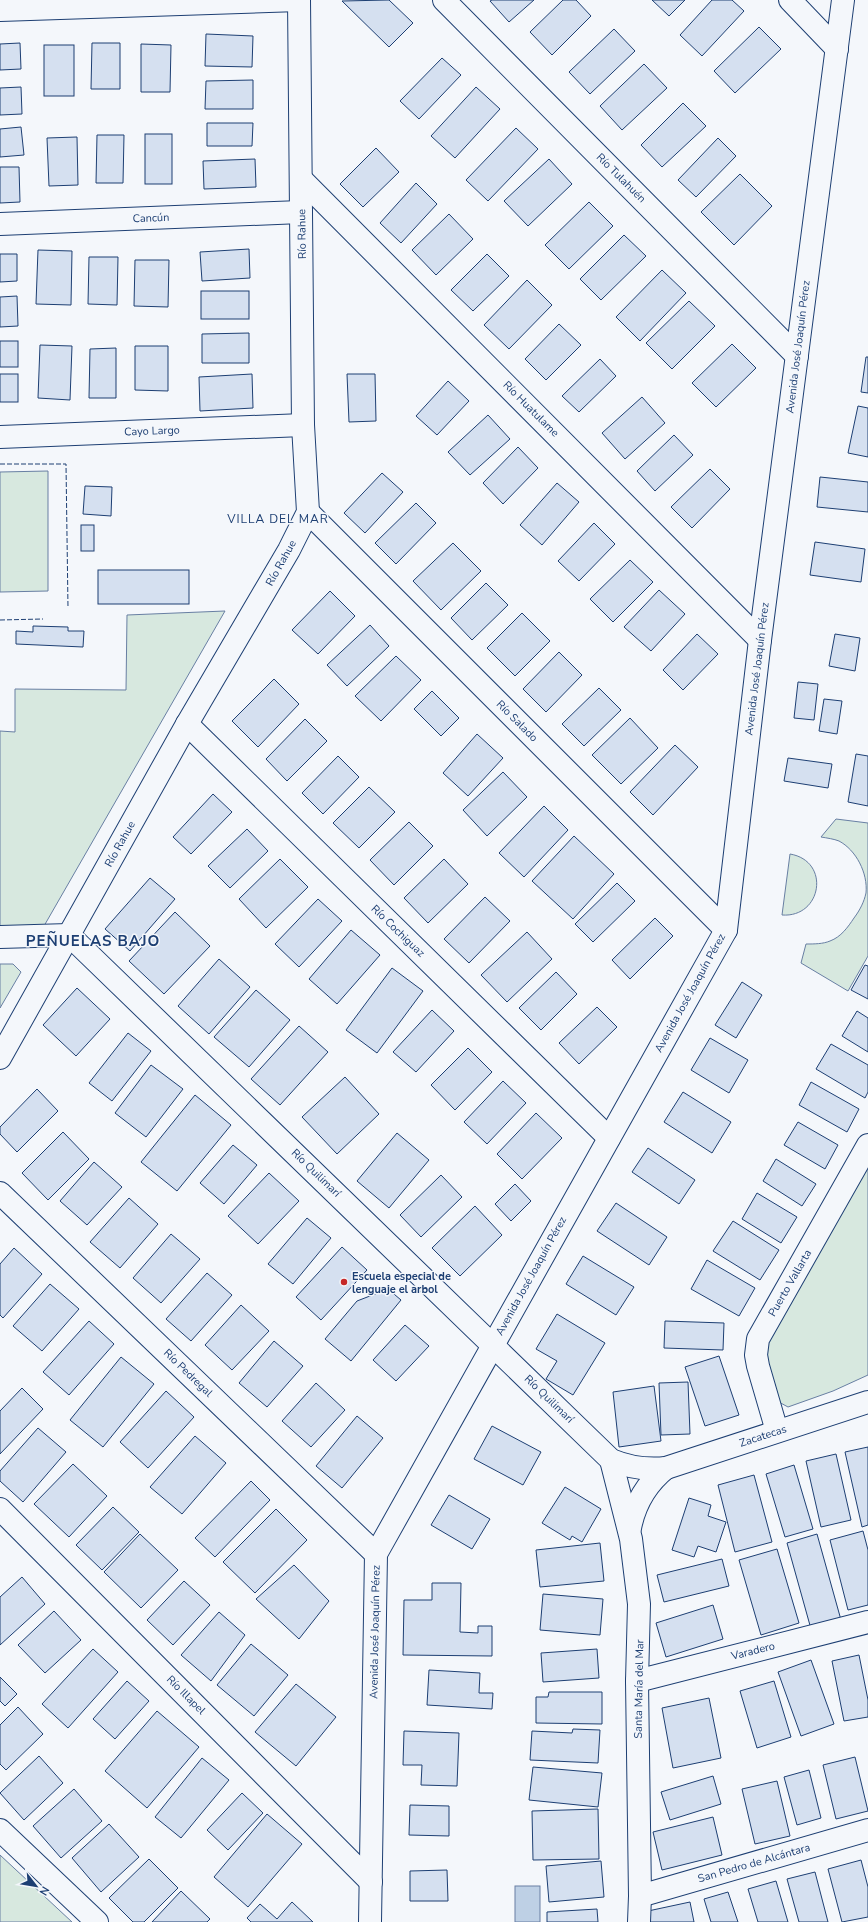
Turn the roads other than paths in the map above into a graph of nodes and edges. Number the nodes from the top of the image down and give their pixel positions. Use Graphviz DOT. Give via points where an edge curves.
graph roads {
  1 [pos="299,0"];
  2 [pos="444,0"];
  3 [pos="790,0"];
  4 [pos="843,0"];
  5 [pos="0,10"];
  6 [pos="837,49"];
  7 [pos="301,179"];
  8 [pos="301,212"];
  9 [pos="0,224"];
  10 [pos="797,356"];
  11 [pos="304,425"];
  12 [pos="0,437"];
  13 [pos="308,512"];
  14 [pos="760,640"];
  15 [pos="187,724"];
  16 [pos="726,930"];
  17 [pos="69,935"];
  18 [pos="0,937"];
  19 [pos="0,1058"];
  20 [pos="609,1138"];
  21 [pos="868,1145"];
  22 [pos="0,1192"];
  23 [pos="493,1345"];
  24 [pos="866,1402"];
  25 [pos="777,1431"];
  26 [pos="612,1460"];
  27 [pos="666,1468"];
  28 [pos="0,1509"];
  29 [pos="629,1529"];
  30 [pos="376,1554"];
  31 [pos="868,1622"];
  32 [pos="637,1681"];
  33 [pos="0,1830"];
  34 [pos="868,1830"];
  35 [pos="371,1882"];
  36 [pos="640,1896"];
  37 [pos="97,1922"];
  38 [pos="370,1922"];
  39 [pos="638,1922"];
  1 -- 5 [label="street"];
  1 -- 7 [label="street, Río Rahue"];
  2 -- 10 [label="street, Río Tulahuén"];
  3 -- 6 [label="street"];
  4 -- 6 [label="street, Avenida José Joaquín Pérez"];
  6 -- 10 [label="street, Avenida José Joaquín Pérez"];
  7 -- 8 [label="street, Río Rahue"];
  7 -- 14 [label="street, Río Huatulame"];
  8 -- 9 [label="street, Cancún"];
  8 -- 11 [label="street, Río Rahue"];
  10 -- 14 [label="street, Avenida José Joaquín Pérez"];
  11 -- 12 [label="street, Cayo Largo"];
  11 -- 13 [label="street, Río Rahue"];
  13 -- 15 [label="street, Río Rahue" via="289,550"];
  13 -- 16 [label="street, Río Salado"];
  14 -- 16 [label="street, Avenida José Joaquín Pérez"];
  15 -- 17 [label="street, Río Rahue"];
  15 -- 20 [label="street, Río Cochiguaz"];
  16 -- 20 [label="street, Avenida José Joaquín Pérez"];
  17 -- 18 [label="street"];
  17 -- 19 [label="street, Río Rahue"];
  17 -- 23 [label="street, Río Quilimarí"];
  20 -- 23 [label="street, Avenida José Joaquín Pérez"];
  21 -- 25 [label="street, Puerto Vallarta" via="758,1339 758,1366"];
  22 -- 30 [label="street, Río Pedregal"];
  23 -- 26 [label="street, Río Quilimarí"];
  23 -- 30 [label="street, Avenida José Joaquín Pérez"];
  24 -- 25 [label="street, Zacatecas"];
  25 -- 27 [label="street, Zacatecas"];
  26 -- 27 [label="street, Zacatecas" via="638,1469"];
  26 -- 29 [label="street, Santa María del Mar"];
  27 -- 29 [label="street, Zacatecas" via="644,1490 632,1515"];
  28 -- 35 [label="street, Río Illapel"];
  29 -- 32 [label="street, Santa María del Mar" via="636,1566 639,1604"];
  30 -- 35 [label="street, Avenida José Joaquín Pérez"];
  31 -- 32 [label="street, Varadero"];
  32 -- 36 [label="street, Santa María del Mar"];
  33 -- 37 [label="street"];
  34 -- 36 [label="street, San Pedro de Alcántara"];
  35 -- 38 [label="street, Avenida José Joaquín Pérez"];
  36 -- 39 [label="street, Santa María del Mar"];
}
